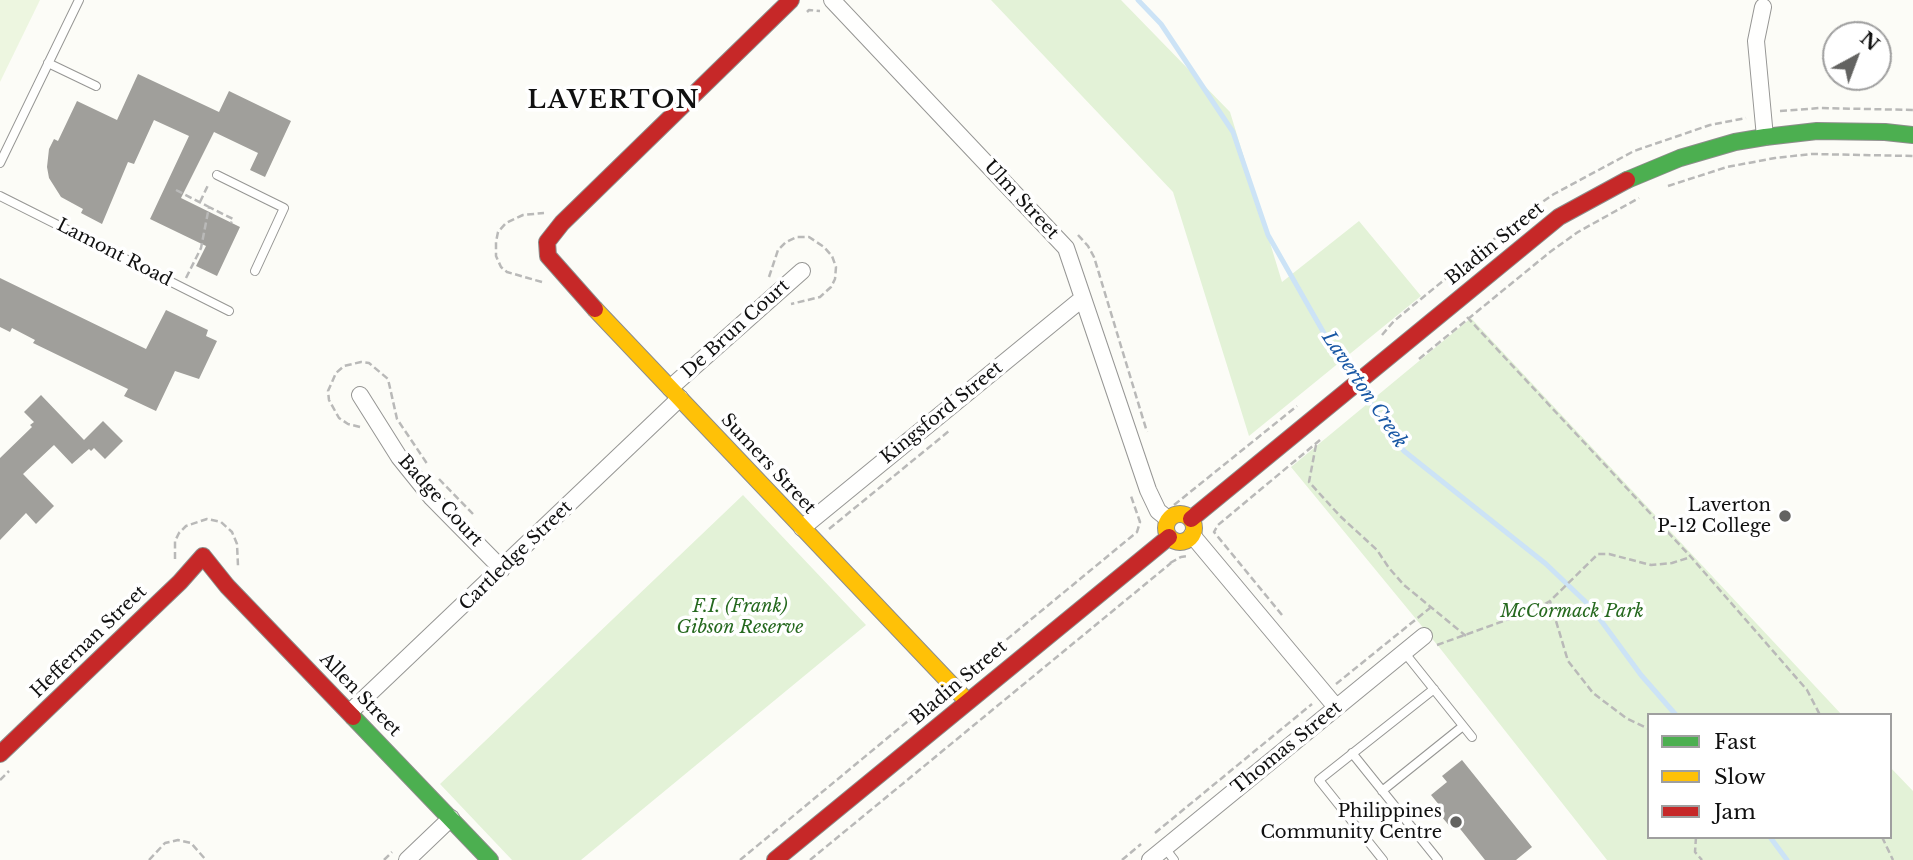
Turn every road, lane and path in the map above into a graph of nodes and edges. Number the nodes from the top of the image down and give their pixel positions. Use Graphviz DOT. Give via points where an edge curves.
graph roads {
  1 [pos="79,0"];
  2 [pos="791,0"];
  3 [pos="827,6"];
  4 [pos="1763,7"];
  5 [pos="799,20"];
  6 [pos="48,63"];
  7 [pos="96,86"];
  8 [pos="1913,129"];
  9 [pos="1885,132"];
  10 [pos="1913,135"];
  11 [pos="1765,137"];
  12 [pos="1913,156"];
  13 [pos="0,163"];
  14 [pos="217,175"];
  15 [pos="1660,189"];
  16 [pos="176,190"];
  17 [pos="0,196"];
  18 [pos="1641,197"];
  19 [pos="200,202"];
  20 [pos="209,207"];
  21 [pos="545,213"];
  22 [pos="231,223"];
  23 [pos="255,271"];
  24 [pos="802,271"];
  25 [pos="549,286"];
  26 [pos="182,287"];
  27 [pos="1083,298"];
  28 [pos="1454,302"];
  29 [pos="229,311"];
  30 [pos="1469,319"];
  31 [pos="1411,362"];
  32 [pos="675,393"];
  33 [pos="360,395"];
  34 [pos="1128,485"];
  35 [pos="1168,519"];
  36 [pos="1192,527"];
  37 [pos="802,528"];
  38 [pos="1169,537"];
  39 [pos="203,556"];
  40 [pos="1691,557"];
  41 [pos="175,561"];
  42 [pos="1171,564"];
  43 [pos="502,569"];
  44 [pos="243,575"];
  45 [pos="1550,601"];
  46 [pos="1430,608"];
  47 [pos="1285,618"];
  48 [pos="1424,636"];
  49 [pos="1466,636"];
  50 [pos="1409,658"];
  51 [pos="951,685"];
  52 [pos="1434,689"];
  53 [pos="1325,694"];
  54 [pos="967,701"];
  55 [pos="1336,707"];
  56 [pos="351,712"];
  57 [pos="1819,713"];
  58 [pos="1463,726"];
  59 [pos="1647,728"];
  60 [pos="1472,737"];
  61 [pos="0,754"];
  62 [pos="1352,754"];
  63 [pos="10,771"];
  64 [pos="0,780"];
  65 [pos="1382,791"];
  66 [pos="451,818"];
  67 [pos="1154,834"];
  68 [pos="1696,839"];
  69 [pos="1883,839"];
  70 [pos="1143,843"];
  71 [pos="1169,854"];
  72 [pos="149,860"];
  73 [pos="206,860"];
  74 [pos="407,860"];
  75 [pos="490,860"];
  76 [pos="740,860"];
  77 [pos="775,860"];
  78 [pos="810,860"];
  79 [pos="1122,860"];
  80 [pos="1150,860"];
  81 [pos="1383,860"];
  82 [pos="1438,860"];
  83 [pos="1702,860"];
  84 [pos="1893,860"];
  1 -- 6 [label="lane"];
  2 -- 32 [label="street, Sumers Street" via="550,236 550,261"];
  3 -- 5 [label="path" via="809,10"];
  3 -- 27 [label="street, Ulm Street" via="1066,248"];
  4 -- 11 [label="street" via="1756,41"];
  6 -- 7 [label="lane"];
  6 -- 13 [label="lane"];
  8 -- 9 [label="street, Bladin Street"];
  9 -- 10 [label="street, Bladin Street"];
  9 -- 11 [label="street, Bladin Street" via="1817,131"];
  11 -- 28 [label="street, Bladin Street" via="1680,158 1620,183 1559,218"];
  12 -- 15 [label="path" via="1775,158 1727,167"];
  14 -- 19 [label="path"];
  14 -- 23 [label="lane" via="284,208"];
  16 -- 19 [label="path"];
  17 -- 26 [label="lane, Lamont Road"];
  18 -- 30 [label="path" via="1578,232"];
  19 -- 20 [label="path"];
  20 -- 22 [label="path" via="233,219"];
  20 -- 26 [label="path" via="201,248"];
  21 -- 25 [label="path" via="523,215 506,223 498,232 496,256 507,272"];
  24 -- 32 [label="street, De Brun Court"];
  26 -- 29 [label="lane, Lamont Road"];
  27 -- 35 [label="street, Ulm Street" via="1148,489 1158,511"];
  27 -- 37 [label="street, Kingsford Street"];
  28 -- 30 [label="path"];
  28 -- 36 [label="street, Bladin Street" via="1304,425"];
  30 -- 31 [label="path"];
  30 -- 40 [label="path"];
  32 -- 37 [label="street, Sumers Street"];
  32 -- 43 [label="street, Cartledge Street"];
  33 -- 43 [label="street, Badge Court" via="399,457 432,498"];
  34 -- 51 [label="path" via="1140,522 1137,533"];
  35 -- 36 [label="street" via="1179,514"];
  35 -- 38 [label="street"];
  36 -- 38 [label="street" via="1181,542"];
  36 -- 53 [label="street"];
  37 -- 51 [label="street, Sumers Street"];
  38 -- 54 [label="street, Bladin Street"];
  39 -- 56 [label="street, Allen Street"];
  39 -- 61 [label="street, Heffernan Street"];
  40 -- 45 [label="path" via="1651,565 1604,553 1594,557"];
  40 -- 57 [label="path" via="1807,690"];
  41 -- 44 [label="path" via="179,534 195,521 207,519 221,522 232,532"];
  42 -- 78 [label="path"];
  43 -- 56 [label="street, Cartledge Street"];
  45 -- 49 [label="path"];
  45 -- 59 [label="path" via="1568,661 1593,693"];
  46 -- 47 [label="path" via="1309,482 1317,443 1214,532"];
  46 -- 49 [label="path"];
  46 -- 53 [label="path"];
  48 -- 50 [label="street, Thomas Street"];
  49 -- 50 [label="path"];
  50 -- 52 [label="lane"];
  50 -- 55 [label="street, Thomas Street"];
  51 -- 54 [label="street, Sumers Street"];
  51 -- 76 [label="path"];
  52 -- 58 [label="lane"];
  52 -- 62 [label="lane"];
  53 -- 55 [label="street"];
  53 -- 67 [label="path"];
  54 -- 77 [label="street, Bladin Street"];
  55 -- 71 [label="street, Thomas Street"];
  56 -- 66 [label="street, Allen Street"];
  58 -- 60 [label="lane"];
  58 -- 65 [label="lane"];
  62 -- 65 [label="lane"];
  62 -- 81 [label="lane" via="1319,780"];
  63 -- 64 [label="path"];
  65 -- 82 [label="lane"];
  66 -- 74 [label="street"];
  66 -- 75 [label="street, Allen Street"];
  68 -- 83 [label="path" via="1695,852"];
  69 -- 84 [label="path"];
  70 -- 79 [label="path"];
  71 -- 80 [label="street, Thomas Street"];
  72 -- 73 [label="path" via="165,843 178,840 191,843"];
}
